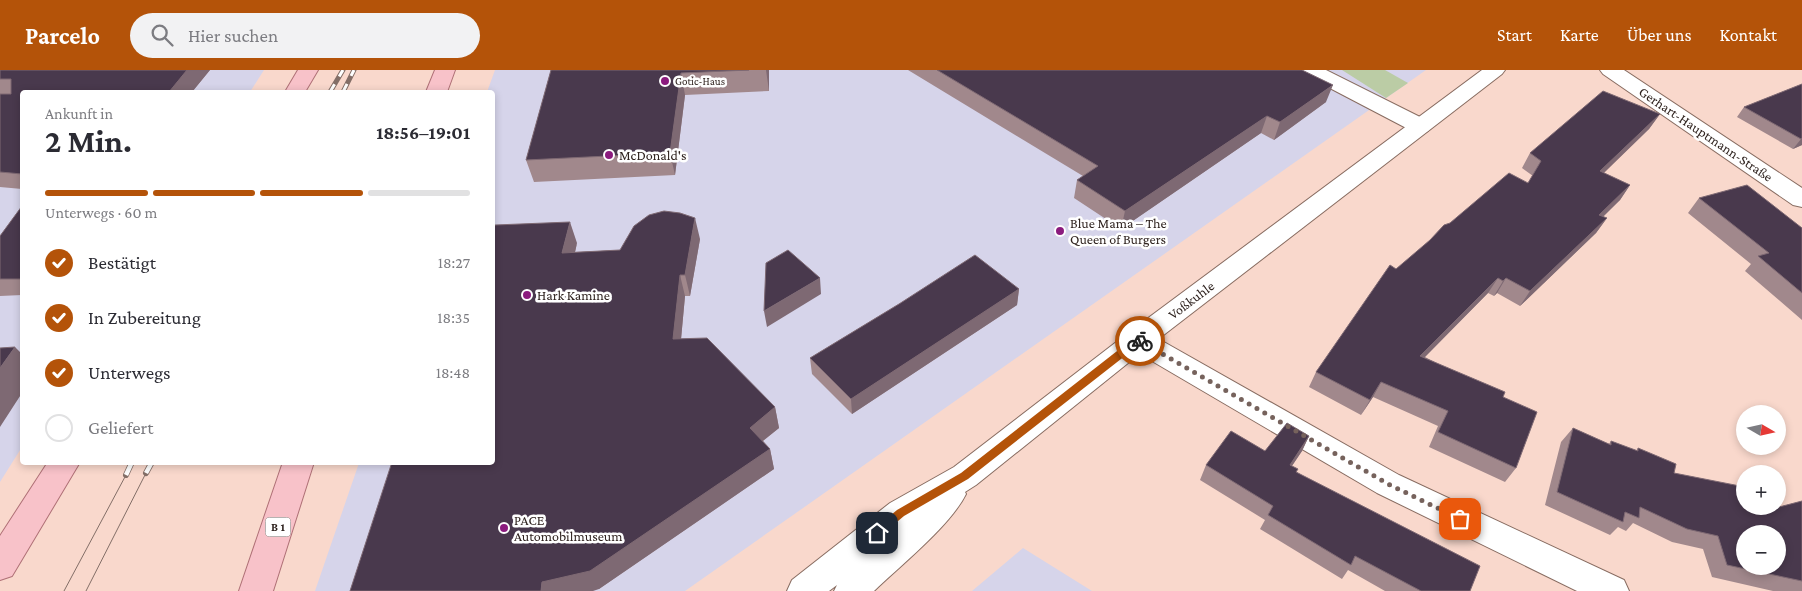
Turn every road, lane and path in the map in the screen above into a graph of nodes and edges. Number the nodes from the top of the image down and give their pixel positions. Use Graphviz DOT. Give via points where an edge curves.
graph roads {
  1 [pos="308,70"];
  2 [pos="445,70"];
  3 [pos="1310,70"];
  4 [pos="1495,70"];
  5 [pos="1610,70"];
  6 [pos="296,90"];
  7 [pos="438,90"];
  8 [pos="1420,126"];
  9 [pos="1800,195"];
  10 [pos="1138,340"];
  11 [pos="63,465"];
  12 [pos="298,465"];
  13 [pos="965,476"];
  14 [pos="0,565"];
  15 [pos="256,591"];
  16 [pos="804,591"];
  17 [pos="851,591"];
  18 [pos="1612,591"];
  1 -- 6 [label="main road"];
  2 -- 7 [label="main road"];
  3 -- 8 [label="street"];
  4 -- 8 [label="street, Voßkuhle"];
  5 -- 9 [label="street, Gerhart-Hauptmann-Straße"];
  8 -- 10 [label="street, Voßkuhle"];
  10 -- 13 [label="street, Voßkuhle"];
  10 -- 18 [label="street" via="1388,484"];
  11 -- 14 [label="main road"];
  12 -- 15 [label="main road, B 1"];
  13 -- 16 [label="street, Voßkuhle" via="901,513"];
  13 -- 17 [label="street, Voßkuhle" via="938,509"];
}
